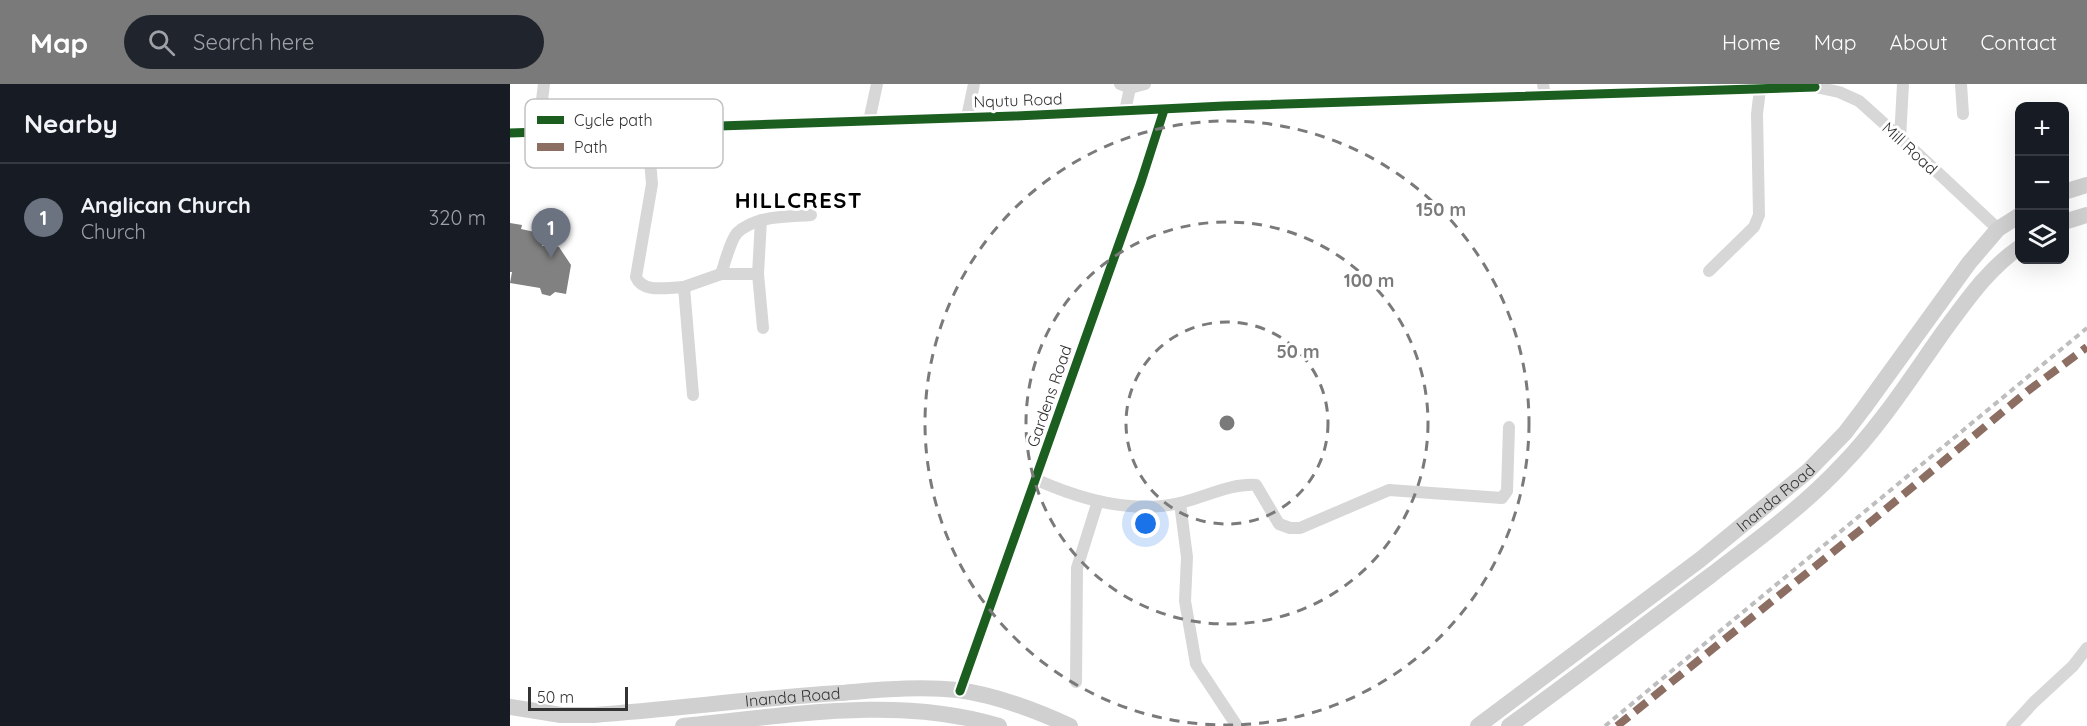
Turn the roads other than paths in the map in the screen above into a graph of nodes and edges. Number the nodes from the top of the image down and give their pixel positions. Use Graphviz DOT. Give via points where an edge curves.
graph roads {
  1 [pos="544,84"];
  2 [pos="877,84"];
  3 [pos="974,84"];
  4 [pos="1145,84"];
  5 [pos="1903,84"];
  6 [pos="1960,84"];
  7 [pos="1815,85"];
  8 [pos="1760,88"];
  9 [pos="1126,89"];
  10 [pos="1544,90"];
  11 [pos="543,99"];
  12 [pos="1164,110"];
  13 [pos="1125,111"];
  14 [pos="1963,114"];
  15 [pos="967,117"];
  16 [pos="869,120"];
  17 [pos="723,125"];
  18 [pos="525,132"];
  19 [pos="510,133"];
  20 [pos="1900,139"];
  21 [pos="651,168"];
  22 [pos="2087,185"];
  23 [pos="2069,190"];
  24 [pos="2087,214"];
  25 [pos="811,215"];
  26 [pos="2015,218"];
  27 [pos="761,220"];
  28 [pos="2069,220"];
  29 [pos="1998,229"];
  30 [pos="2015,250"];
  31 [pos="1709,272"];
  32 [pos="721,274"];
  33 [pos="758,274"];
  34 [pos="684,287"];
  35 [pos="763,328"];
  36 [pos="693,395"];
  37 [pos="1509,427"];
  38 [pos="1035,480"];
  39 [pos="1098,501"];
  40 [pos="1180,503"];
  41 [pos="2087,648"];
  42 [pos="1076,682"];
  43 [pos="960,691"];
  44 [pos="510,707"];
  45 [pos="683,726"];
  46 [pos="999,726"];
  47 [pos="1070,726"];
  48 [pos="1236,726"];
  49 [pos="1478,726"];
  50 [pos="1509,726"];
  51 [pos="2012,726"];
  1 -- 11 [label="street"];
  2 -- 16 [label="street"];
  3 -- 15 [label="street"];
  4 -- 9 [label="street"];
  5 -- 20 [label="street"];
  6 -- 14 [label="street"];
  7 -- 8 [label="street, Nqutu Road"];
  7 -- 20 [label="street, Mill Road" via="1859,101"];
  8 -- 10 [label="street, Nqutu Road"];
  8 -- 31 [label="street" via="1760,215 1754,227"];
  9 -- 13 [label="street"];
  10 -- 12 [label="street, Nqutu Road"];
  12 -- 13 [label="street, Nqutu Road"];
  12 -- 38 [label="street, Gardens Road"];
  13 -- 15 [label="street, Nqutu Road"];
  15 -- 16 [label="street, Nqutu Road"];
  16 -- 17 [label="street, Nqutu Road"];
  18 -- 19 [label="street, Nqutu Road"];
  20 -- 29 [label="street, Mill Road"];
  21 -- 34 [label="street" via="652,184 636,277 648,288"];
  22 -- 23 [label="main road"];
  24 -- 28 [label="main road"];
  25 -- 27 [label="street"];
  26 -- 29 [label="main road, Inanda Road"];
  27 -- 32 [label="street" via="736,235"];
  27 -- 33 [label="street"];
  29 -- 49 [label="main road, Inanda Road" via="1858,416 1808,471 1701,559"];
  30 -- 50 [label="main road, Inanda Road" via="1982,279 1866,438 1816,491"];
  32 -- 33 [label="street"];
  32 -- 34 [label="street"];
  33 -- 35 [label="street"];
  34 -- 36 [label="street"];
  37 -- 40 [label="street" via="1507,491 1502,498 1389,490 1300,528 1279,524 1256,485 1245,484"];
  38 -- 39 [label="street"];
  38 -- 43 [label="street, Gardens Road"];
  39 -- 40 [label="street" via="1150,507"];
  39 -- 42 [label="street" via="1077,568"];
  40 -- 48 [label="street" via="1187,556 1185,601 1196,664"];
  41 -- 51 [label="street"];
  43 -- 44 [label="main road, Inanda Road" via="921,688 811,694 594,715 561,715"];
  43 -- 47 [label="main road, Inanda Road" via="1006,702"];
  45 -- 46 [label="main road, Inanda Road" via="880,711 958,717"];
}
